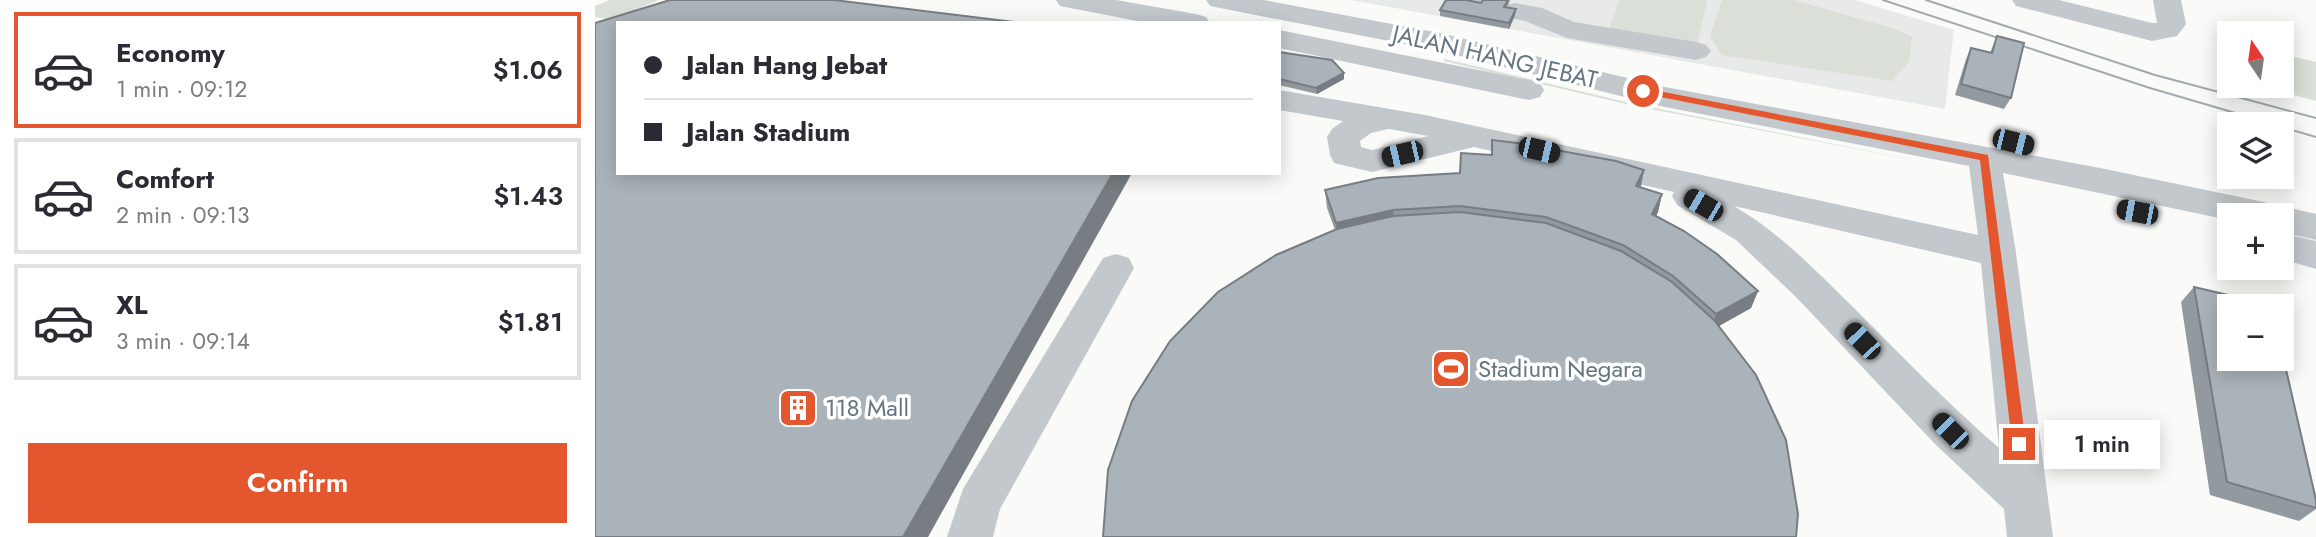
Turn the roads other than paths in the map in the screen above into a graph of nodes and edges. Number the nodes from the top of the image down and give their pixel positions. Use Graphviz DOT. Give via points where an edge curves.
graph roads {
  1 [pos="1070,0"];
  2 [pos="1220,0"];
  3 [pos="2026,0"];
  4 [pos="2068,0"];
  5 [pos="2121,0"];
  6 [pos="2167,0"];
  7 [pos="1529,8"];
  8 [pos="1182,21"];
  9 [pos="1281,39"];
  10 [pos="1632,40"];
  11 [pos="1696,51"];
  12 [pos="1514,61"];
  13 [pos="1711,85"];
  14 [pos="1621,86"];
  15 [pos="1281,100"];
  16 [pos="1389,119"];
  17 [pos="1476,136"];
  18 [pos="1986,171"];
  19 [pos="1657,178"];
  20 [pos="2100,180"];
  21 [pos="2217,205"];
  22 [pos="2294,222"];
  23 [pos="2316,227"];
  24 [pos="2217,229"];
  25 [pos="2294,249"];
  26 [pos="1998,253"];
  27 [pos="2316,255"];
  28 [pos="1116,268"];
  29 [pos="2027,518"];
  30 [pos="970,537"];
  1 -- 8 [label="street"];
  2 -- 12 [label="street, JALAN HANG JEBAT" via="1440,42"];
  3 -- 6 [label="street" via="2152,32 2167,30 2172,24"];
  4 -- 5 [label="street" via="2111,11 2123,7"];
  7 -- 10 [label="street" via="1567,29"];
  7 -- 12 [label="street"];
  9 -- 18 [label="street, JALAN HANG JEBAT" via="1635,115"];
  10 -- 11 [label="street"];
  10 -- 14 [label="street"];
  12 -- 14 [label="street, JALAN HANG JEBAT"];
  13 -- 20 [label="street" via="1998,138 2027,146"];
  14 -- 18 [label="street, JALAN HANG JEBAT"];
  15 -- 16 [label="street"];
  16 -- 17 [label="street"];
  16 -- 17 [label="street" via="1361,124 1343,137 1346,155 1372,161"];
  17 -- 19 [label="street"];
  18 -- 20 [label="street, JALAN HANG JEBAT"];
  18 -- 24 [label="street, JALAN HANG JEBAT"];
  18 -- 26 [label="street"];
  19 -- 26 [label="street"];
  19 -- 29 [label="street" via="1749,232 1809,287 1950,431"];
  20 -- 21 [label="street, JALAN HANG JEBAT"];
  22 -- 23 [label="street"];
  25 -- 27 [label="street"];
  26 -- 29 [label="street"];
  28 -- 30 [label="street" via="979,504"];
}
